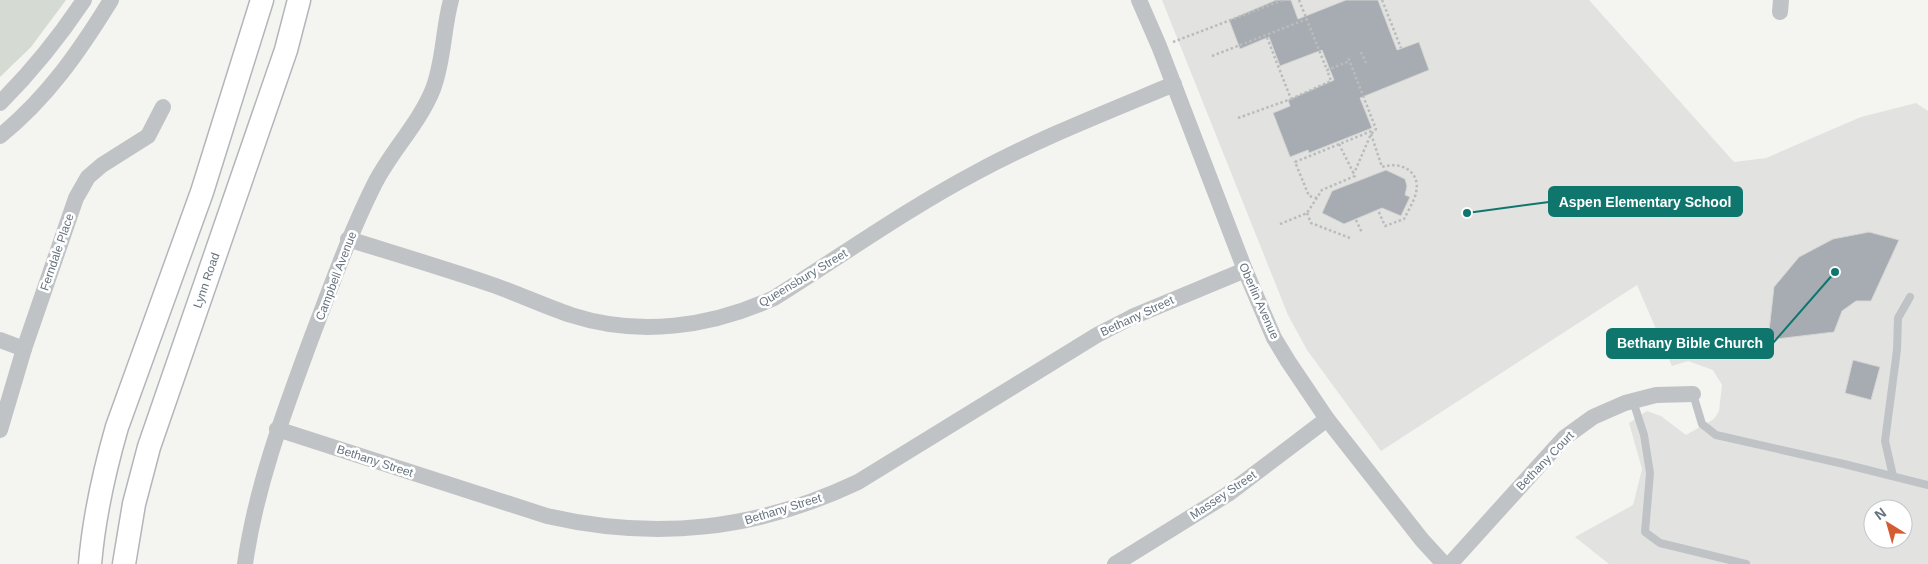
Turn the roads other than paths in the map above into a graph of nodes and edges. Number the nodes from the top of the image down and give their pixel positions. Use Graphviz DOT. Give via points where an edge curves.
graph roads {
  1 [pos="84,0"];
  2 [pos="111,0"];
  3 [pos="262,0"];
  4 [pos="298,0"];
  5 [pos="451,0"];
  6 [pos="1140,0"];
  7 [pos="1174,84"];
  8 [pos="0,103"];
  9 [pos="164,107"];
  10 [pos="0,136"];
  11 [pos="348,240"];
  12 [pos="1245,270"];
  13 [pos="1910,297"];
  14 [pos="0,340"];
  15 [pos="24,348"];
  16 [pos="1693,394"];
  17 [pos="1633,401"];
  18 [pos="1327,419"];
  19 [pos="277,429"];
  20 [pos="0,430"];
  21 [pos="1893,476"];
  22 [pos="1928,485"];
  23 [pos="90,564"];
  24 [pos="124,564"];
  25 [pos="245,564"];
  26 [pos="1115,564"];
  27 [pos="1444,564"];
  28 [pos="1450,564"];
  29 [pos="1746,564"];
  1 -- 8 [label="street" via="40,61"];
  2 -- 10 [label="street" via="63,73"];
  3 -- 23 [label="main road" via="202,192 117,428 96,512"];
  4 -- 24 [label="main road, Lynn Road" via="286,50 149,447 134,504"];
  5 -- 11 [label="street, Campbell Avenue" via="442,57 433,88 421,115 375,184"];
  6 -- 7 [label="street, Oberlin Avenue"];
  7 -- 11 [label="street, Queensbury Street" via="1035,143 977,172 774,298 720,318 688,325 635,328 604,324 491,284"];
  7 -- 12 [label="street, Oberlin Avenue"];
  9 -- 15 [label="street, Ferndale Place" via="148,136 88,177 76,198"];
  11 -- 19 [label="street, Campbell Avenue"];
  12 -- 18 [label="street, Oberlin Avenue" via="1274,338"];
  12 -- 19 [label="street, Bethany Street" via="1097,335 858,482 831,495 749,521 677,530 571,521"];
  13 -- 21 [label="lane" via="1898,318 1885,440"];
  14 -- 15 [label="street"];
  15 -- 20 [label="street, Ferndale Place"];
  16 -- 17 [label="street, Bethany Court" via="1656,395"];
  16 -- 21 [label="lane" via="1702,424 1716,435"];
  17 -- 28 [label="street, Bethany Court" via="1593,417 1564,438"];
  17 -- 29 [label="lane" via="1644,435 1650,473 1645,532 1660,543"];
  18 -- 26 [label="street, Massey Street" via="1228,494"];
  18 -- 27 [label="street, Oberlin Avenue"];
  19 -- 25 [label="street, Campbell Avenue"];
  21 -- 22 [label="lane"];
}
